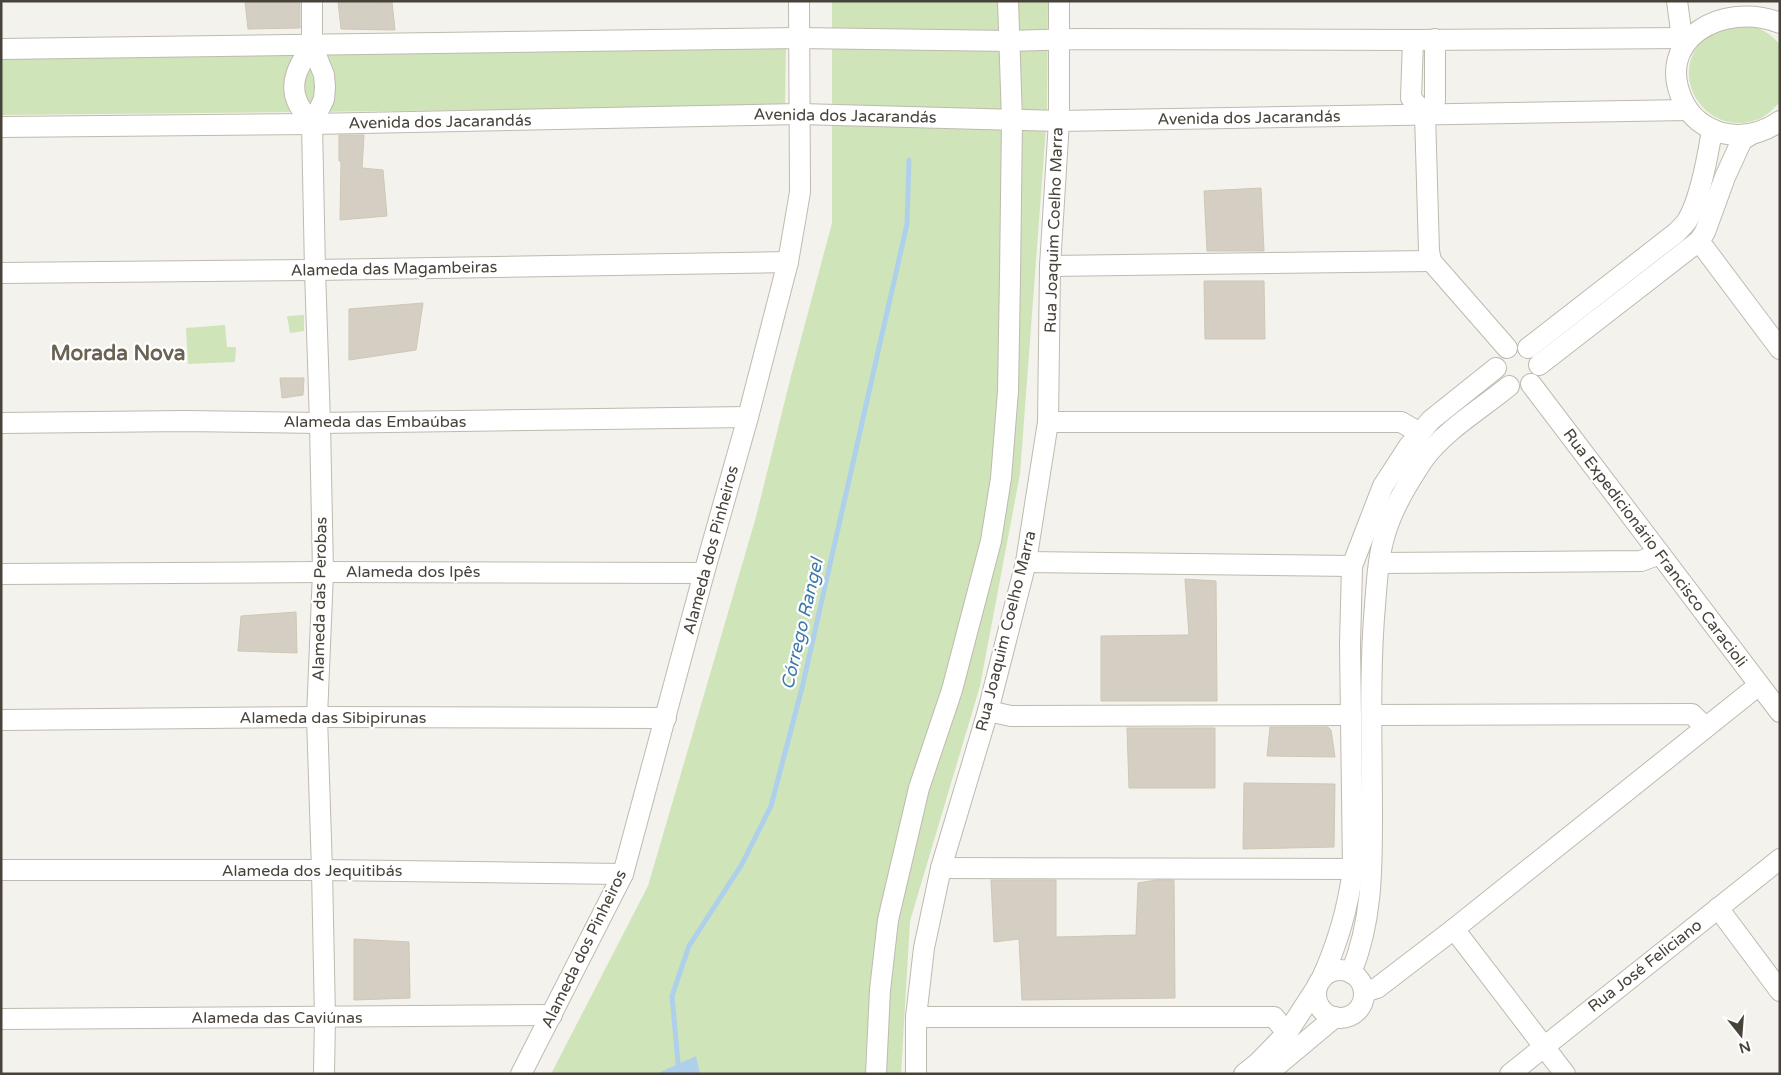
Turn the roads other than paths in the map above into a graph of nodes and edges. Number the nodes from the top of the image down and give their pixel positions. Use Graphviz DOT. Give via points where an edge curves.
graph roads {
  1 [pos="312,1"];
  2 [pos="799,1"];
  3 [pos="1008,1"];
  4 [pos="1059,1"];
  5 [pos="1678,1"];
  6 [pos="1725,1"];
  7 [pos="1751,9"];
  8 [pos="1780,23"];
  9 [pos="799,38"];
  10 [pos="1059,40"];
  11 [pos="1412,40"];
  12 [pos="1435,40"];
  13 [pos="1010,41"];
  14 [pos="1681,42"];
  15 [pos="312,44"];
  16 [pos="1,49"];
  17 [pos="1688,110"];
  18 [pos="800,114"];
  19 [pos="1425,114"];
  20 [pos="1012,120"];
  21 [pos="1059,121"];
  22 [pos="312,124"];
  23 [pos="1,127"];
  24 [pos="1771,129"];
  25 [pos="1712,130"];
  26 [pos="1699,241"];
  27 [pos="1646,256"];
  28 [pos="1431,261"];
  29 [pos="788,262"];
  30 [pos="1050,266"];
  31 [pos="315,270"];
  32 [pos="1659,273"];
  33 [pos="1,274"];
  34 [pos="1507,348"];
  35 [pos="1528,348"];
  36 [pos="1780,349"];
  37 [pos="1540,365"];
  38 [pos="1496,368"];
  39 [pos="1531,384"];
  40 [pos="1509,386"];
  41 [pos="748,417"];
  42 [pos="1048,422"];
  43 [pos="1,423"];
  44 [pos="320,423"];
  45 [pos="1420,433"];
  46 [pos="1660,554"];
  47 [pos="1026,562"];
  48 [pos="1378,563"];
  49 [pos="1352,566"];
  50 [pos="323,572"];
  51 [pos="704,573"];
  52 [pos="1,574"];
  53 [pos="1759,684"];
  54 [pos="988,710"];
  55 [pos="1780,712"];
  56 [pos="1351,715"];
  57 [pos="1372,715"];
  58 [pos="317,717"];
  59 [pos="666,718"];
  60 [pos="1,720"];
  61 [pos="1705,727"];
  62 [pos="1780,859"];
  63 [pos="941,868"];
  64 [pos="1353,869"];
  65 [pos="1,870"];
  66 [pos="322,870"];
  67 [pos="623,874"];
  68 [pos="1718,908"];
  69 [pos="1454,929"];
  70 [pos="1352,973"];
  71 [pos="1319,983"];
  72 [pos="1780,991"];
  73 [pos="1364,992"];
  74 [pos="552,1015"];
  75 [pos="916,1017"];
  76 [pos="1335,1017"];
  77 [pos="325,1018"];
  78 [pos="1,1020"];
  79 [pos="1287,1033"];
  80 [pos="1544,1046"];
  81 [pos="324,1074"];
  82 [pos="521,1074"];
  83 [pos="876,1074"];
  84 [pos="916,1074"];
  85 [pos="1244,1074"];
  86 [pos="1267,1074"];
  87 [pos="1510,1074"];
  88 [pos="1565,1074"];
  1 -- 15 [label="street, Alameda das Perobas"];
  2 -- 9 [label="street, Alameda dos Pinheiros"];
  3 -- 13 [label="street"];
  4 -- 10 [label="street, Rua Joaquim Coelho Marra"];
  5 -- 14 [label="street"];
  6 -- 7 [label="street" via="1728,5"];
  7 -- 8 [label="street"];
  7 -- 14 [label="street" via="1730,9 1710,16"];
  9 -- 13 [label="street"];
  9 -- 15 [label="street"];
  9 -- 18 [label="street, Alameda dos Pinheiros"];
  10 -- 11 [label="street"];
  10 -- 13 [label="street"];
  10 -- 21 [label="street, Rua Joaquim Coelho Marra"];
  11 -- 12 [label="street"];
  11 -- 19 [label="street" via="1411,98"];
  12 -- 14 [label="street"];
  12 -- 19 [label="street" via="1435,100"];
  13 -- 20 [label="street"];
  14 -- 17 [label="street" via="1675,68 1678,90"];
  15 -- 16 [label="street"];
  15 -- 22 [label="street, Alameda das Perobas" via="324,75 325,87 324,99"];
  15 -- 22 [label="street, Alameda das Perobas" via="296,73 294,87 296,100"];
  17 -- 19 [label="street, Avenida dos Jacarandás"];
  17 -- 25 [label="street"];
  18 -- 20 [label="street, Avenida dos Jacarandás"];
  18 -- 22 [label="street, Avenida dos Jacarandás"];
  18 -- 29 [label="street, Alameda dos Pinheiros" via="800,192"];
  19 -- 21 [label="street, Avenida dos Jacarandás"];
  19 -- 28 [label="street"];
  20 -- 21 [label="street, Avenida dos Jacarandás"];
  20 -- 83 [label="street" via="1008,391 1001,478 989,550 952,690 919,788 888,920 880,990"];
  21 -- 30 [label="street, Rua Joaquim Coelho Marra"];
  22 -- 23 [label="street, Avenida dos Jacarandás"];
  22 -- 31 [label="street, Alameda das Perobas"];
  24 -- 25 [label="street" via="1732,136"];
  24 -- 26 [label="street" via="1742,140"];
  25 -- 27 [label="street" via="1706,164 1686,222"];
  26 -- 32 [label="street"];
  26 -- 36 [label="street"];
  27 -- 32 [label="street"];
  27 -- 35 [label="street"];
  28 -- 30 [label="street"];
  28 -- 34 [label="street"];
  29 -- 31 [label="street, Alameda das Magambeiras"];
  29 -- 41 [label="street, Alameda dos Pinheiros"];
  30 -- 42 [label="street, Rua Joaquim Coelho Marra"];
  31 -- 33 [label="street, Alameda das Magambeiras"];
  31 -- 44 [label="street, Alameda das Perobas"];
  32 -- 37 [label="street"];
  34 -- 35 [label="street"];
  34 -- 38 [label="street"];
  35 -- 37 [label="street" via="1534,352"];
  37 -- 39 [label="street"];
  38 -- 40 [label="street" via="1498,376"];
  38 -- 45 [label="street" via="1431,420"];
  39 -- 40 [label="street"];
  39 -- 46 [label="street, Rua Expedicionário Francisco Caracioli"];
  40 -- 48 [label="street" via="1445,436 1424,459 1400,498 1385,533"];
  41 -- 44 [label="street, Alameda das Embaúbas"];
  41 -- 51 [label="street, Alameda dos Pinheiros"];
  42 -- 45 [label="street" via="1402,422"];
  42 -- 47 [label="street, Rua Joaquim Coelho Marra"];
  43 -- 44 [label="street, Alameda das Embaúbas"];
  44 -- 50 [label="street, Alameda das Perobas"];
  45 -- 49 [label="street" via="1382,486"];
  46 -- 48 [label="street" via="1641,561"];
  46 -- 53 [label="street, Rua Expedicionário Francisco Caracioli"];
  47 -- 49 [label="street"];
  47 -- 54 [label="street, Rua Joaquim Coelho Marra"];
  48 -- 57 [label="street" via="1372,643"];
  49 -- 56 [label="street"];
  50 -- 51 [label="street, Alameda dos Ipês"];
  50 -- 52 [label="street, Alameda dos Ipês"];
  50 -- 58 [label="street, Alameda das Perobas"];
  51 -- 59 [label="street, Alameda dos Pinheiros"];
  53 -- 55 [label="street, Rua Expedicionário Francisco Caracioli"];
  53 -- 61 [label="street"];
  54 -- 56 [label="street" via="1010,716"];
  54 -- 63 [label="street, Rua Joaquim Coelho Marra"];
  56 -- 64 [label="street"];
  57 -- 61 [label="street" via="1692,714"];
  57 -- 70 [label="street" via="1369,908"];
  58 -- 59 [label="street, Alameda das Sibipirunas"];
  58 -- 60 [label="street, Alameda das Sibipirunas"];
  58 -- 66 [label="street, Alameda das Perobas"];
  59 -- 67 [label="street, Alameda dos Pinheiros"];
  61 -- 69 [label="street"];
  62 -- 68 [label="street, Rua José Feliciano"];
  63 -- 64 [label="street"];
  63 -- 75 [label="street, Rua Joaquim Coelho Marra" via="924,948"];
  64 -- 71 [label="street" via="1350,900 1334,953"];
  65 -- 66 [label="street, Alameda dos Jequitibás"];
  66 -- 67 [label="street, Alameda dos Jequitibás"];
  66 -- 77 [label="street, Alameda das Perobas"];
  67 -- 74 [label="street, Alameda dos Pinheiros"];
  68 -- 72 [label="street"];
  68 -- 80 [label="street, Rua José Feliciano"];
  69 -- 73 [label="street" via="1378,988"];
  69 -- 80 [label="street"];
  70 -- 71 [label="street" via="1336,971 1327,974"];
  70 -- 73 [label="street"];
  71 -- 76 [label="street" via="1318,1004 1323,1011"];
  71 -- 79 [label="street"];
  73 -- 76 [label="street" via="1360,1007 1354,1013"];
  74 -- 77 [label="street, Alameda das Caviúnas"];
  74 -- 82 [label="street, Alameda dos Pinheiros"];
  75 -- 79 [label="street" via="1274,1017"];
  75 -- 84 [label="street, Rua Joaquim Coelho Marra"];
  76 -- 86 [label="street"];
  77 -- 78 [label="street, Alameda das Caviúnas"];
  77 -- 81 [label="street, Alameda das Perobas"];
  79 -- 85 [label="street"];
  80 -- 87 [label="street, Rua José Feliciano"];
  80 -- 88 [label="street"];
}
